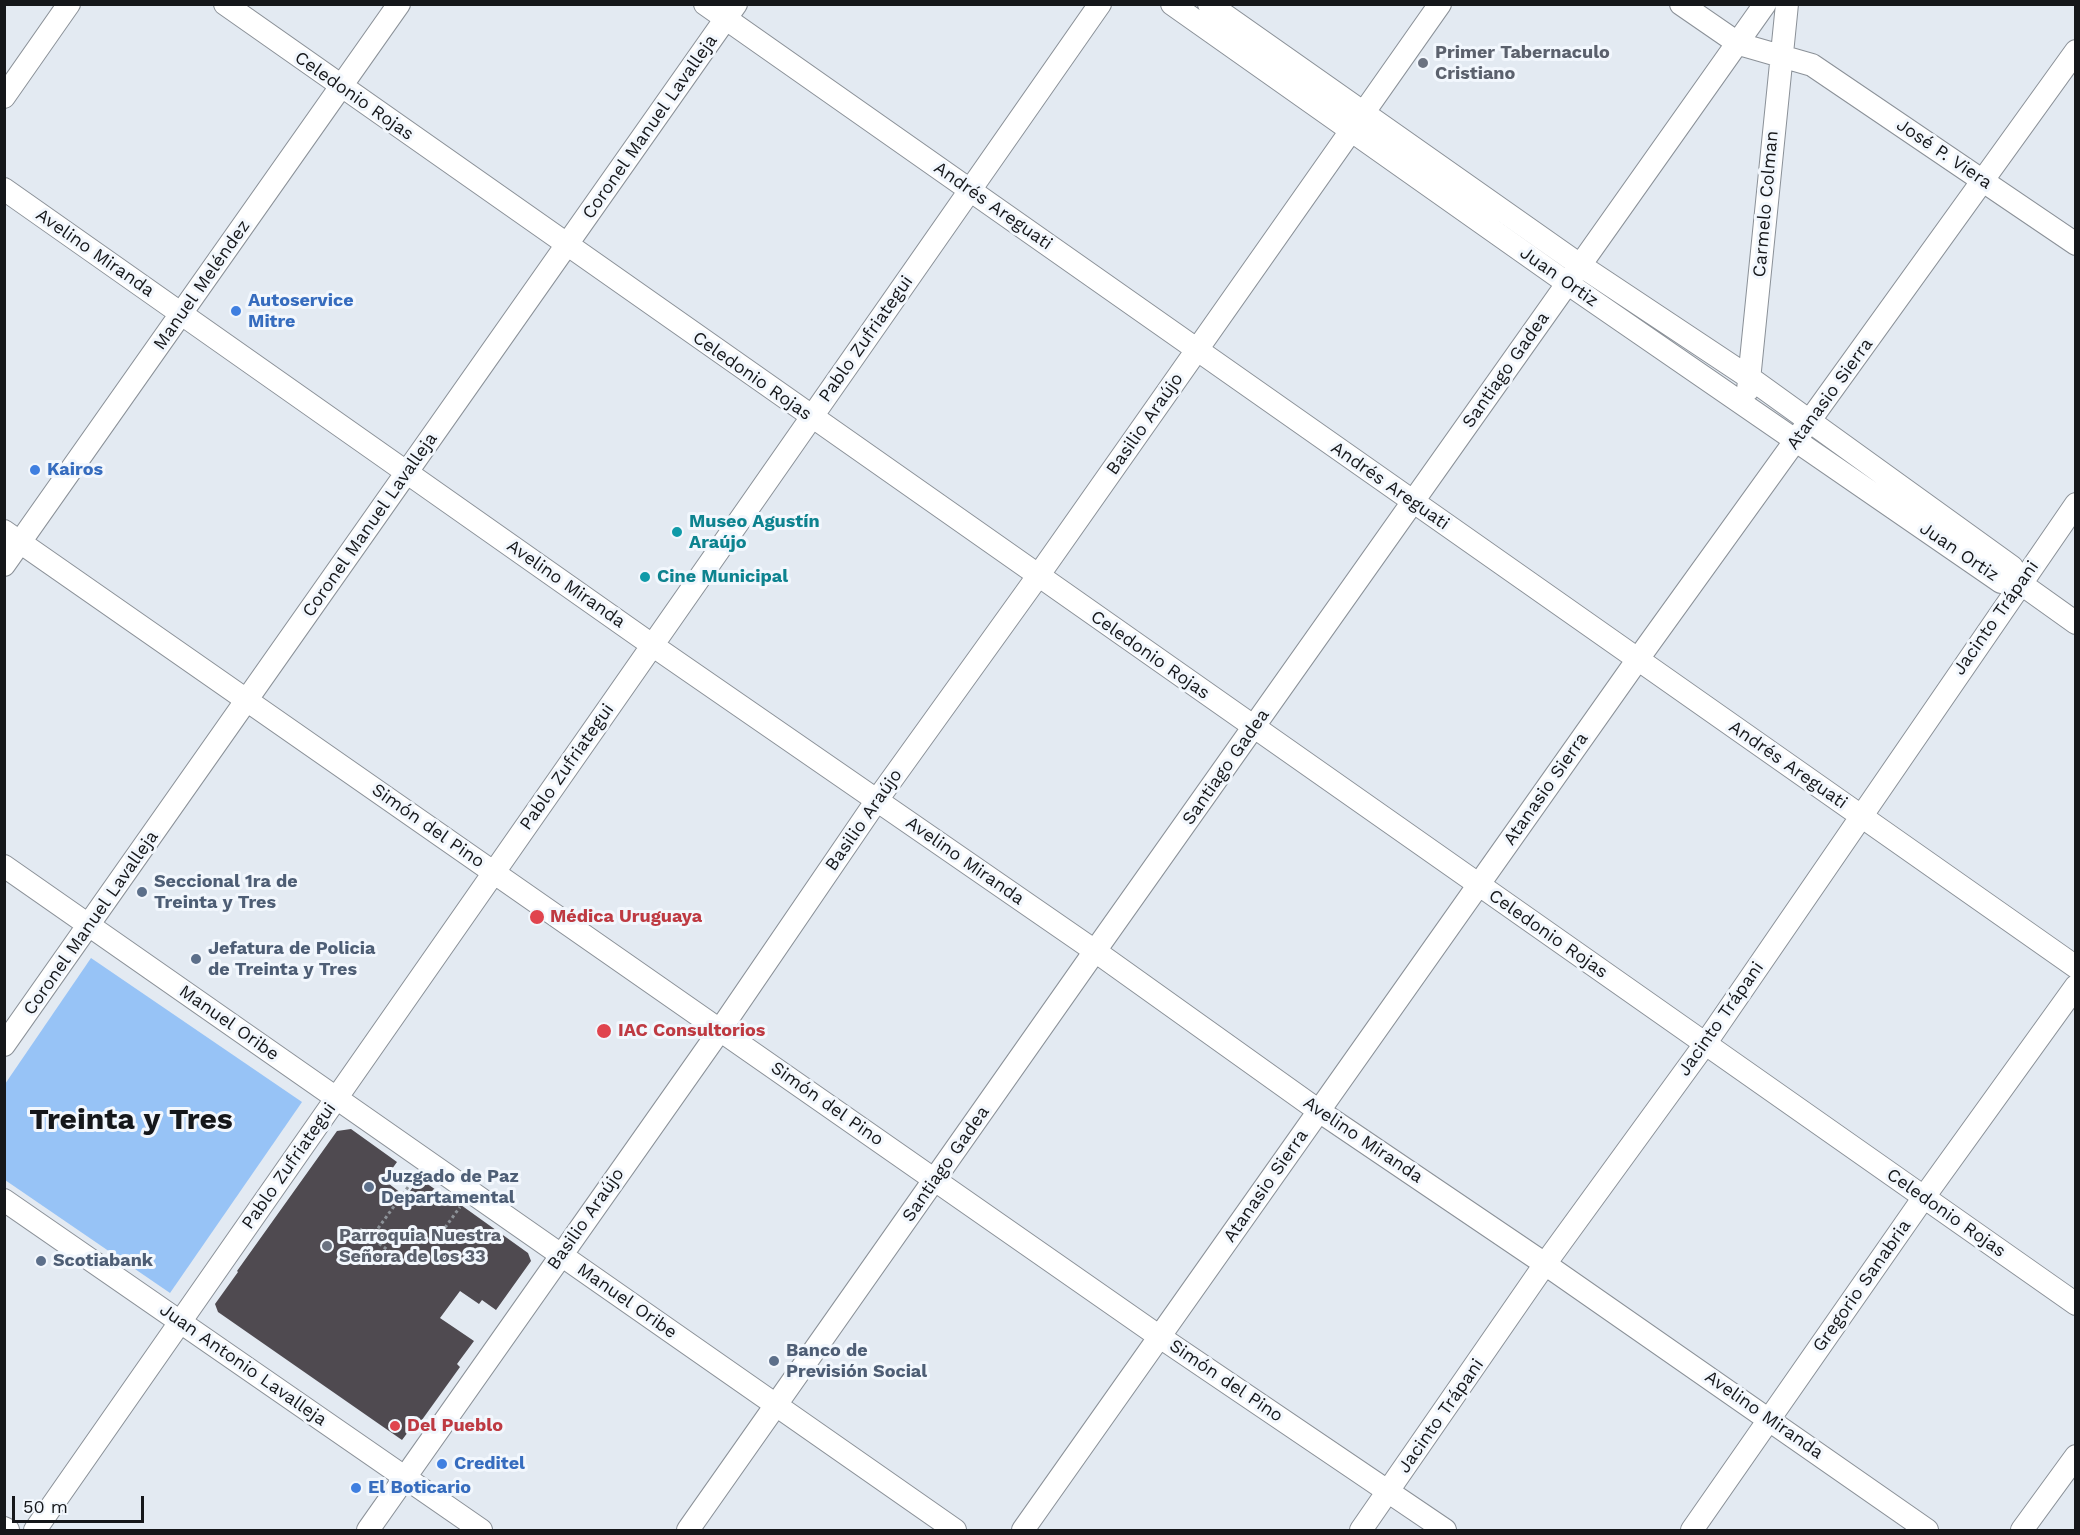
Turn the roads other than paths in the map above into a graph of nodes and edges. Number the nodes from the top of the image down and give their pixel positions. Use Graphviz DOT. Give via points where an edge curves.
graph roads {
  1 [pos="69,4"];
  2 [pos="225,4"];
  3 [pos="399,4"];
  4 [pos="705,4"];
  5 [pos="1100,4"];
  6 [pos="1172,4"];
  7 [pos="1209,4"];
  8 [pos="1440,4"];
  9 [pos="1681,4"];
  10 [pos="1765,4"];
  11 [pos="1787,4"];
  12 [pos="731,12"];
  13 [pos="1739,44"];
  14 [pos="2076,51"];
  15 [pos="1780,58"];
  16 [pos="341,87"];
  17 [pos="4,97"];
  18 [pos="1358,122"];
  19 [pos="1984,180"];
  20 [pos="4,189"];
  21 [pos="970,191"];
  22 [pos="2076,244"];
  23 [pos="567,245"];
  24 [pos="1574,274"];
  25 [pos="182,314"];
  26 [pos="1197,350"];
  27 [pos="1750,378"];
  28 [pos="1745,404"];
  29 [pos="812,418"];
  30 [pos="1810,421"];
  31 [pos="1796,440"];
  32 [pos="406,472"];
  33 [pos="1413,502"];
  34 [pos="2076,504"];
  35 [pos="12,536"];
  36 [pos="4,565"];
  37 [pos="1038,576"];
  38 [pos="2020,583"];
  39 [pos="2076,623"];
  40 [pos="652,645"];
  41 [pos="1638,659"];
  42 [pos="247,700"];
  43 [pos="1254,728"];
  44 [pos="877,800"];
  45 [pos="1861,816"];
  46 [pos="4,866"];
  47 [pos="494,873"];
  48 [pos="1478,885"];
  49 [pos="89,925"];
  50 [pos="1095,951"];
  51 [pos="2076,967"];
  52 [pos="2076,986"];
  53 [pos="720,1030"];
  54 [pos="1705,1044"];
  55 [pos="4,1045"];
  56 [pos="337,1098"];
  57 [pos="1319,1111"];
  58 [pos="935,1180"];
  59 [pos="1924,1197"];
  60 [pos="4,1200"];
  61 [pos="561,1255"];
  62 [pos="1545,1264"];
  63 [pos="2076,1304"];
  64 [pos="180,1322"];
  65 [pos="1160,1337"];
  66 [pos="776,1405"];
  67 [pos="1770,1419"];
  68 [pos="2076,1456"];
  69 [pos="405,1478"];
  70 [pos="1389,1491"];
  71 [pos="35,1530"];
  72 [pos="368,1530"];
  73 [pos="481,1530"];
  74 [pos="688,1530"];
  75 [pos="955,1530"];
  76 [pos="1023,1530"];
  77 [pos="1361,1530"];
  78 [pos="1445,1530"];
  79 [pos="1692,1530"];
  80 [pos="1927,1530"];
  81 [pos="2022,1530"];
  1 -- 17 [label="street"];
  2 -- 16 [label="street, Celedonio Rojas"];
  3 -- 16 [label="street, Manuel Meléndez"];
  4 -- 12 [label="street, Andrés Areguati"];
  5 -- 21 [label="street, Pablo Zufriategui"];
  6 -- 18 [label="street, Juan Ortiz"];
  7 -- 18 [label="street, Juan Ortiz"];
  8 -- 18 [label="street, Basilio Araújo"];
  9 -- 13 [label="street"];
  10 -- 13 [label="street, Santiago Gadea"];
  11 -- 15 [label="street, Carmelo Colman"];
  12 -- 21 [label="street, Andrés Areguati"];
  12 -- 23 [label="street, Coronel Manuel Lavalleja"];
  13 -- 15 [label="street"];
  13 -- 24 [label="street, Santiago Gadea"];
  14 -- 19 [label="street, Atanasio Sierra"];
  15 -- 19 [label="street, José P. Viera" via="1812,65"];
  15 -- 27 [label="street, Carmelo Colman"];
  16 -- 23 [label="street, Celedonio Rojas"];
  16 -- 25 [label="street, Manuel Meléndez"];
  18 -- 24 [label="street, Juan Ortiz"];
  18 -- 26 [label="street, Basilio Araújo"];
  19 -- 22 [label="street, José P. Viera"];
  19 -- 30 [label="street, Atanasio Sierra"];
  20 -- 25 [label="street, Avelino Miranda"];
  21 -- 26 [label="street, Andrés Areguati"];
  21 -- 29 [label="street, Pablo Zufriategui"];
  23 -- 29 [label="street, Celedonio Rojas"];
  23 -- 32 [label="street, Coronel Manuel Lavalleja"];
  24 -- 27 [label="street, Juan Ortiz"];
  24 -- 28 [label="street, Juan Ortiz"];
  24 -- 33 [label="street, Santiago Gadea"];
  25 -- 32 [label="street, Avelino Miranda"];
  25 -- 35 [label="street, Manuel Meléndez"];
  26 -- 33 [label="street, Andrés Areguati"];
  26 -- 37 [label="street, Basilio Araújo"];
  27 -- 28 [label="street, Carmelo Colman"];
  27 -- 30 [label="street, Juan Ortiz"];
  28 -- 31 [label="street, Juan Ortiz"];
  29 -- 37 [label="street, Celedonio Rojas"];
  29 -- 40 [label="street, Pablo Zufriategui"];
  30 -- 31 [label="street, Atanasio Sierra"];
  30 -- 38 [label="street, Juan Ortiz" via="2012,567"];
  31 -- 38 [label="street, Juan Ortiz" via="2001,582"];
  31 -- 41 [label="street, Atanasio Sierra"];
  32 -- 40 [label="street, Avelino Miranda"];
  32 -- 42 [label="street, Coronel Manuel Lavalleja"];
  33 -- 41 [label="street, Andrés Areguati"];
  33 -- 43 [label="street, Santiago Gadea"];
  34 -- 38 [label="street, Jacinto Trápani"];
  35 -- 36 [label="street, Manuel Meléndez"];
  35 -- 42 [label="street, Simón del Pino"];
  37 -- 43 [label="street, Celedonio Rojas"];
  37 -- 44 [label="street, Basilio Araújo"];
  38 -- 39 [label="street"];
  38 -- 45 [label="street, Jacinto Trápani"];
  40 -- 44 [label="street, Avelino Miranda"];
  40 -- 47 [label="street, Pablo Zufriategui"];
  41 -- 45 [label="street, Andrés Areguati"];
  41 -- 48 [label="street, Atanasio Sierra"];
  42 -- 47 [label="street, Simón del Pino"];
  42 -- 49 [label="street, Coronel Manuel Lavalleja"];
  43 -- 48 [label="street, Celedonio Rojas"];
  43 -- 50 [label="street, Santiago Gadea"];
  44 -- 50 [label="street, Avelino Miranda"];
  44 -- 53 [label="street, Basilio Araújo"];
  45 -- 51 [label="street, Andrés Areguati"];
  45 -- 54 [label="street, Jacinto Trápani"];
  46 -- 49 [label="street, Manuel Oribe"];
  47 -- 53 [label="street, Simón del Pino"];
  47 -- 56 [label="street, Pablo Zufriategui"];
  48 -- 54 [label="street, Celedonio Rojas"];
  48 -- 57 [label="street, Atanasio Sierra"];
  49 -- 55 [label="street, Coronel Manuel Lavalleja"];
  49 -- 56 [label="street, Manuel Oribe"];
  50 -- 57 [label="street, Avelino Miranda"];
  50 -- 58 [label="street, Santiago Gadea"];
  52 -- 59 [label="street, Gregorio Sanabria"];
  53 -- 58 [label="street, Simón del Pino"];
  53 -- 61 [label="street, Basilio Araújo"];
  54 -- 59 [label="street, Celedonio Rojas"];
  54 -- 62 [label="street, Jacinto Trápani"];
  56 -- 61 [label="street, Manuel Oribe"];
  56 -- 64 [label="street, Pablo Zufriategui"];
  57 -- 62 [label="street, Avelino Miranda"];
  57 -- 65 [label="street, Atanasio Sierra"];
  58 -- 65 [label="street, Simón del Pino"];
  58 -- 66 [label="street, Santiago Gadea"];
  59 -- 63 [label="street, Celedonio Rojas"];
  59 -- 67 [label="street, Gregorio Sanabria"];
  60 -- 64 [label="street, Juan Antonio Lavalleja"];
  61 -- 66 [label="street, Manuel Oribe"];
  61 -- 69 [label="street, Basilio Araújo"];
  62 -- 67 [label="street, Avelino Miranda"];
  62 -- 70 [label="street, Jacinto Trápani"];
  64 -- 69 [label="street, Juan Antonio Lavalleja"];
  64 -- 71 [label="street, Pablo Zufriategui"];
  65 -- 70 [label="street, Simón del Pino"];
  65 -- 76 [label="street, Atanasio Sierra"];
  66 -- 74 [label="street, Santiago Gadea"];
  66 -- 75 [label="street, Manuel Oribe"];
  67 -- 79 [label="street, Gregorio Sanabria"];
  67 -- 80 [label="street, Avelino Miranda"];
  68 -- 81 [label="street"];
  69 -- 72 [label="street, Basilio Araújo"];
  69 -- 73 [label="street, Juan Antonio Lavalleja"];
  70 -- 77 [label="street, Jacinto Trápani"];
  70 -- 78 [label="street, Simón del Pino"];
}
